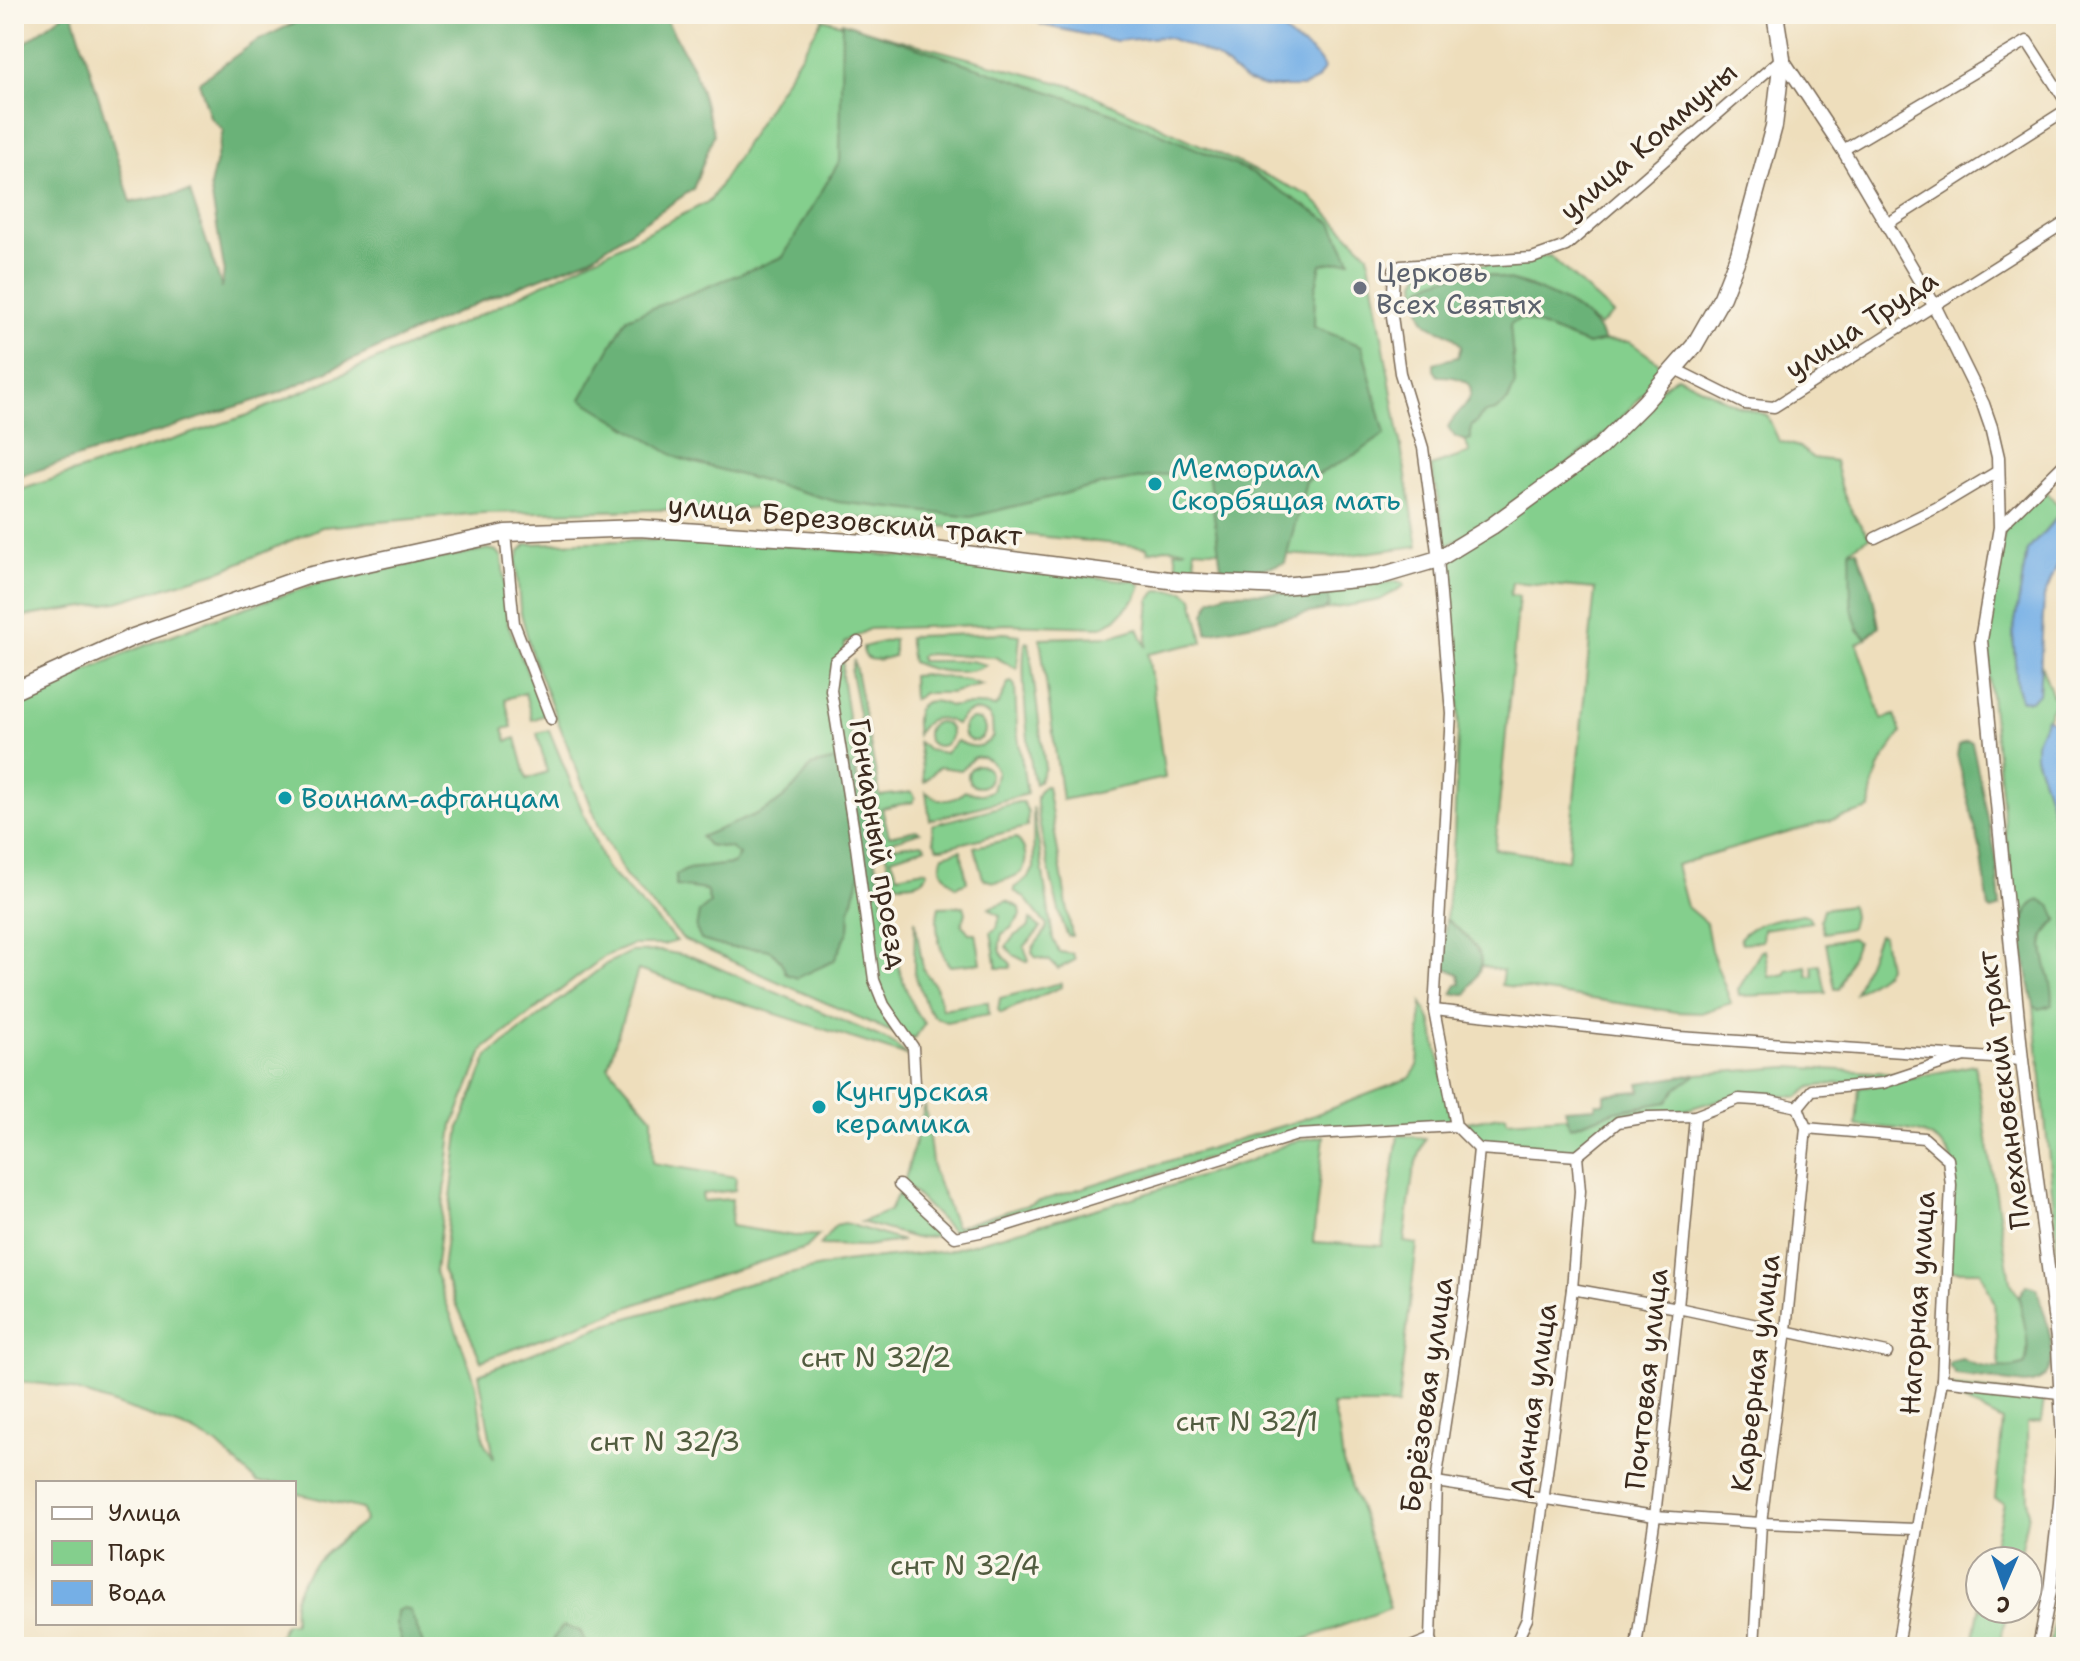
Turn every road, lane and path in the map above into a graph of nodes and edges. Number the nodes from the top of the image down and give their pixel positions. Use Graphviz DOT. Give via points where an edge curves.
graph roads {
  1 [pos="1776,16"];
  2 [pos="1782,58"];
  3 [pos="2066,102"];
  4 [pos="2066,110"];
  5 [pos="1843,150"];
  6 [pos="2066,222"];
  7 [pos="1887,224"];
  8 [pos="1934,305"];
  9 [pos="1673,368"];
  10 [pos="2066,462"];
  11 [pos="1998,471"];
  12 [pos="2000,527"];
  13 [pos="505,533"];
  14 [pos="1875,538"];
  15 [pos="1438,559"];
  16 [pos="858,642"];
  17 [pos="14,691"];
  18 [pos="551,719"];
  19 [pos="1434,1010"];
  20 [pos="1964,1056"];
  21 [pos="2022,1060"];
  22 [pos="916,1102"];
  23 [pos="1798,1107"];
  24 [pos="1695,1116"];
  25 [pos="1456,1126"];
  26 [pos="1806,1128"];
  27 [pos="1479,1149"];
  28 [pos="1577,1156"];
  29 [pos="899,1185"];
  30 [pos="1572,1289"];
  31 [pos="1678,1308"];
  32 [pos="1786,1330"];
  33 [pos="1887,1353"];
  34 [pos="2062,1353"];
  35 [pos="1942,1380"];
  36 [pos="2059,1393"];
  37 [pos="2064,1441"];
  38 [pos="1436,1482"];
  39 [pos="1543,1501"];
  40 [pos="1655,1516"];
  41 [pos="1761,1523"];
  42 [pos="1915,1529"];
  43 [pos="1432,1643"];
  44 [pos="1411,1647"];
  45 [pos="1514,1647"];
  46 [pos="1636,1647"];
  47 [pos="1754,1647"];
  48 [pos="1897,1647"];
  49 [pos="2039,1647"];
  1 -- 2 [label="main road"];
  2 -- 5 [label="street, Плехановский тракт"];
  2 -- 9 [label="main road, улица Коммуны" via="1774,126 1739,254 1694,346"];
  2 -- 15 [label="street, улица Коммуны" via="1566,246 1532,258 1394,270 1392,316 1400,373 1423,448"];
  3 -- 5 [label="street" via="2027,41"];
  4 -- 7 [label="street"];
  5 -- 7 [label="street, Плехановский тракт"];
  6 -- 8 [label="street, улица Труда"];
  7 -- 8 [label="street, Плехановский тракт"];
  8 -- 9 [label="street, улица Труда" via="1774,407 1745,404"];
  8 -- 11 [label="street, Плехановский тракт" via="1987,415"];
  9 -- 15 [label="main road, улица Березовский тракт" via="1600,447"];
  10 -- 12 [label="street"];
  11 -- 12 [label="street, Плехановский тракт"];
  11 -- 14 [label="street"];
  12 -- 21 [label="street, Плехановский тракт" via="1981,640"];
  13 -- 15 [label="main road, улица Березовский тракт" via="639,528 895,545 1177,581 1282,586 1377,577"];
  13 -- 17 [label="main road, улица Березовский тракт" via="307,576 133,637"];
  13 -- 18 [label="street" via="514,623"];
  15 -- 19 [label="street" via="1451,713"];
  16 -- 22 [label="street, Гончарный проезд" via="835,661 831,690 874,980 913,1047"];
  19 -- 20 [label="street" via="1679,1037"];
  19 -- 25 [label="street"];
  20 -- 21 [label="street"];
  20 -- 23 [label="street" via="1883,1083 1812,1090"];
  21 -- 34 [label="street, Плехановский тракт"];
  23 -- 24 [label="street" via="1739,1099"];
  23 -- 26 [label="street, Карьерная улица"];
  24 -- 28 [label="street" via="1618,1122"];
  24 -- 31 [label="street, Почтовая улица"];
  25 -- 27 [label="street"];
  25 -- 29 [label="street" via="1297,1135 955,1237"];
  26 -- 32 [label="street, Карьерная улица"];
  26 -- 35 [label="street, Нагорная улица" via="1924,1138 1948,1159"];
  27 -- 28 [label="street"];
  27 -- 38 [label="street, Берёзовая улица" via="1465,1290"];
  28 -- 30 [label="street, Дачная улица" via="1580,1191"];
  30 -- 31 [label="street"];
  30 -- 39 [label="street, Дачная улица"];
  31 -- 32 [label="street"];
  31 -- 40 [label="street, Почтовая улица"];
  32 -- 33 [label="street"];
  32 -- 41 [label="street, Карьерная улица"];
  34 -- 36 [label="street, Плехановский тракт"];
  35 -- 36 [label="street"];
  35 -- 42 [label="street, Нагорная улица"];
  36 -- 37 [label="street, Плехановский тракт"];
  37 -- 49 [label="street, Плехановский тракт" via="2050,1591"];
  38 -- 39 [label="street"];
  38 -- 43 [label="street, Берёзовая улица"];
  39 -- 40 [label="street"];
  39 -- 45 [label="street, Дачная улица" via="1527,1619"];
  40 -- 41 [label="street"];
  40 -- 46 [label="street, Почтовая улица"];
  41 -- 42 [label="street"];
  41 -- 47 [label="street, Карьерная улица"];
  42 -- 48 [label="street, Нагорная улица"];
  43 -- 44 [label="street"];
}
